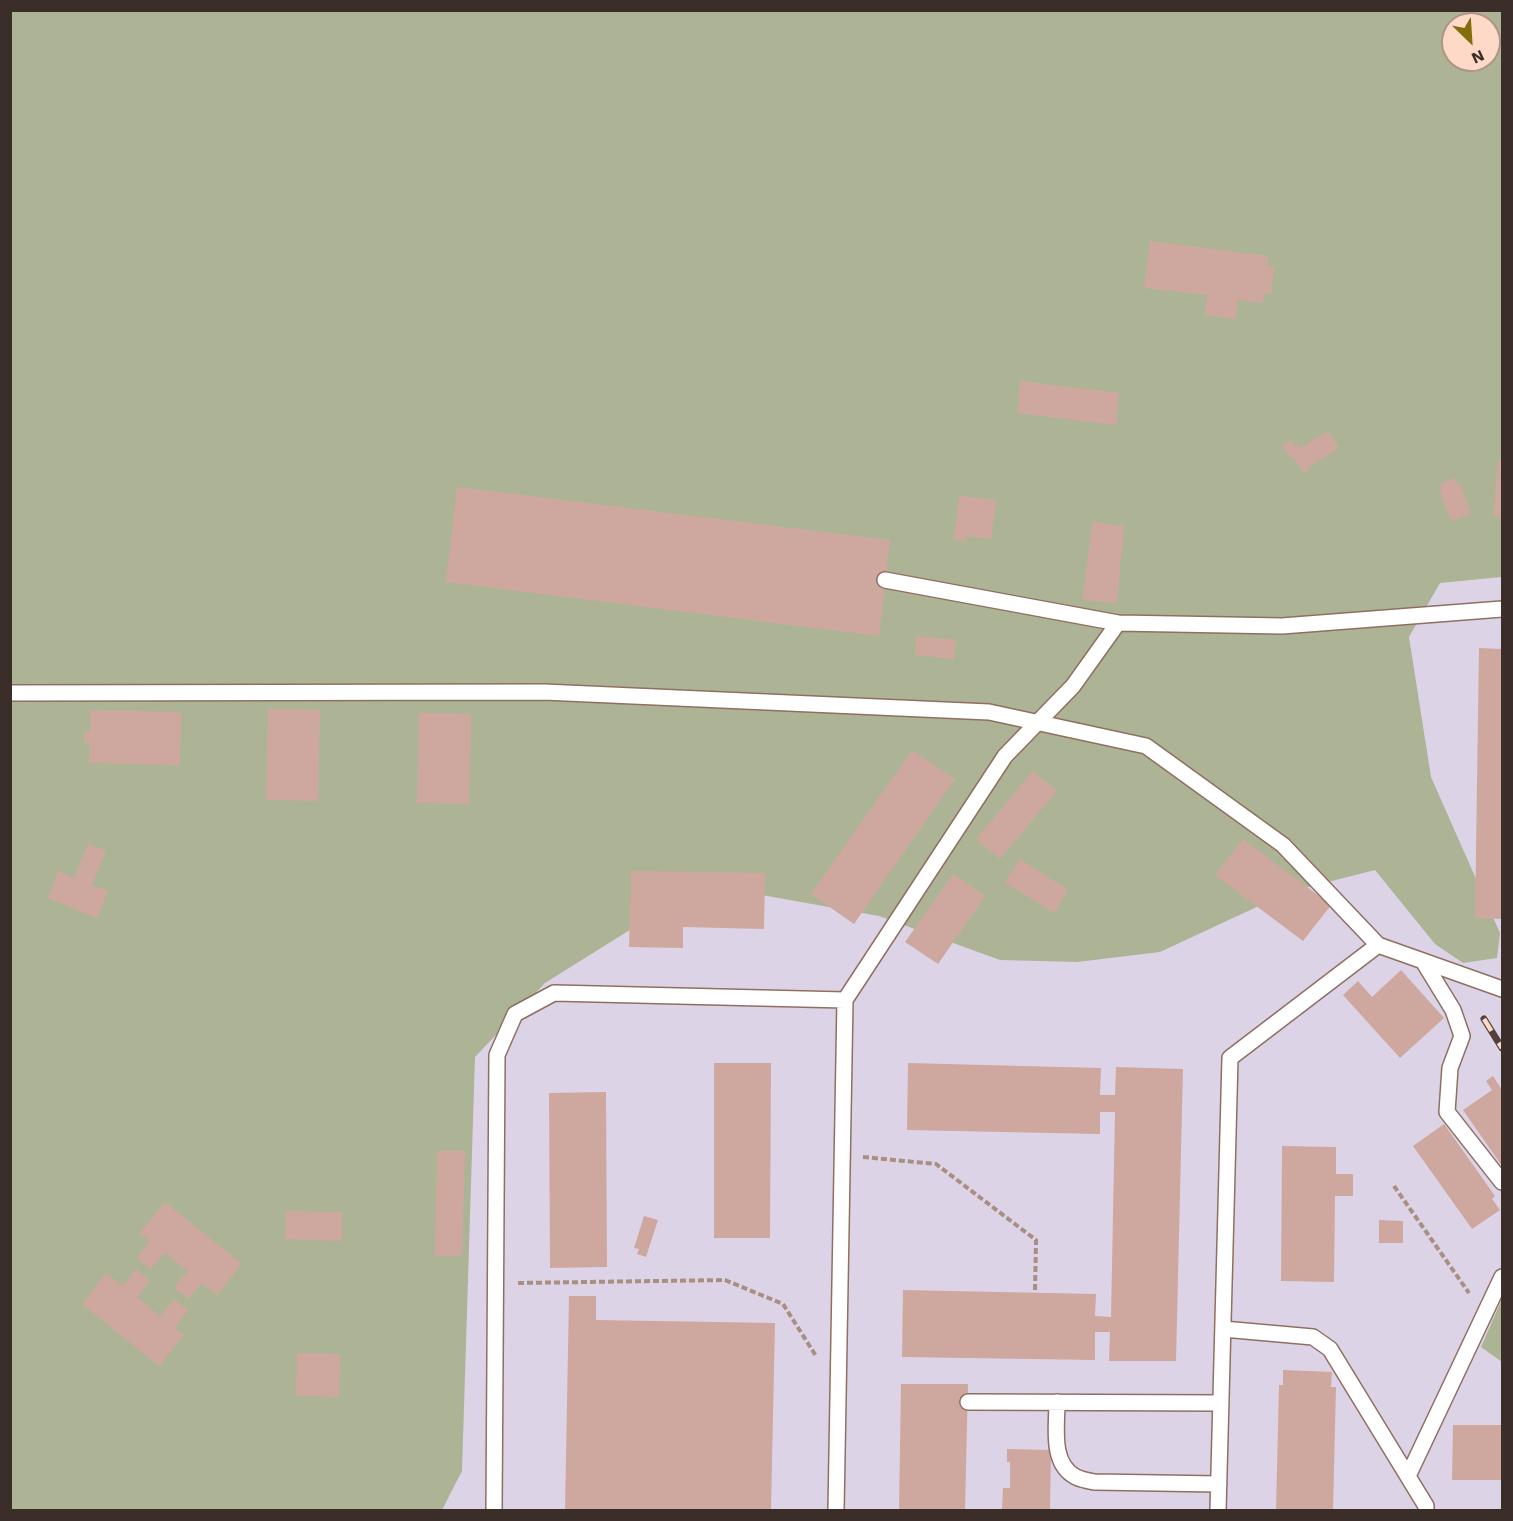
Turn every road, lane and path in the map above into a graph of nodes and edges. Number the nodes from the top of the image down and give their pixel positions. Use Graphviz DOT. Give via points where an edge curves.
graph roads {
  1 [pos="885,580"];
  2 [pos="1503,609"];
  3 [pos="1118,623"];
  4 [pos="10,693"];
  5 [pos="1038,723"];
  6 [pos="1378,945"];
  7 [pos="1423,961"];
  8 [pos="1503,989"];
  9 [pos="845,1000"];
  10 [pos="843,1156"];
  11 [pos="1503,1182"];
  12 [pos="1394,1186"];
  13 [pos="1503,1277"];
  14 [pos="495,1284"];
  15 [pos="1035,1292"];
  16 [pos="1485,1315"];
  17 [pos="1223,1329"];
  18 [pos="838,1392"];
  19 [pos="968,1402"];
  20 [pos="1057,1402"];
  21 [pos="1221,1403"];
  22 [pos="1408,1476"];
  23 [pos="1219,1484"];
  24 [pos="494,1510"];
  25 [pos="836,1510"];
  26 [pos="1218,1510"];
  27 [pos="1426,1510"];
  1 -- 3 [label="lane"];
  2 -- 3 [label="lane" via="1282,626"];
  3 -- 5 [label="lane" via="1073,687"];
  4 -- 5 [label="lane" via="544,692 989,712"];
  5 -- 6 [label="lane" via="1146,746 1283,845"];
  5 -- 9 [label="lane" via="1005,756"];
  6 -- 7 [label="lane"];
  6 -- 17 [label="lane" via="1230,1058"];
  7 -- 8 [label="lane"];
  7 -- 11 [label="lane" via="1453,1010 1462,1036 1450,1068 1447,1112"];
  9 -- 10 [label="lane"];
  9 -- 14 [label="lane" via="554,993 515,1014 497,1055"];
  10 -- 15 [label="path" via="936,1164 1036,1240"];
  10 -- 18 [label="lane"];
  12 -- 16 [label="path"];
  13 -- 16 [label="lane"];
  14 -- 18 [label="path" via="725,1280 783,1304"];
  14 -- 24 [label="lane"];
  16 -- 22 [label="lane"];
  17 -- 21 [label="lane"];
  17 -- 22 [label="lane" via="1313,1337 1330,1349"];
  18 -- 25 [label="lane"];
  19 -- 20 [label="lane"];
  20 -- 21 [label="lane"];
  20 -- 23 [label="lane" via="1056,1439 1061,1462 1075,1477 1095,1482"];
  21 -- 23 [label="lane"];
  22 -- 27 [label="lane"];
  23 -- 26 [label="lane"];
}
